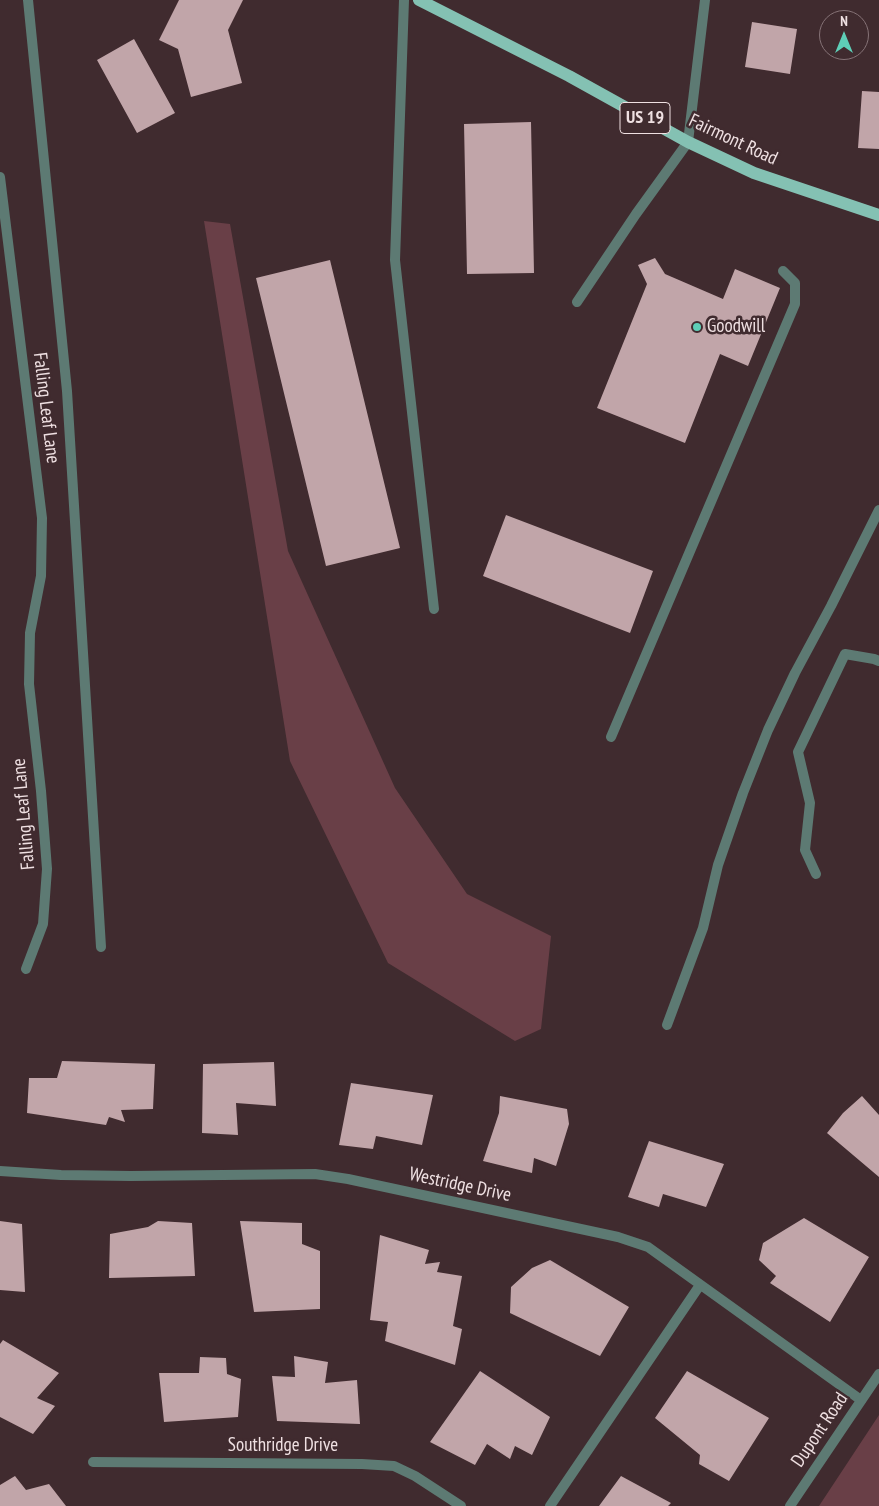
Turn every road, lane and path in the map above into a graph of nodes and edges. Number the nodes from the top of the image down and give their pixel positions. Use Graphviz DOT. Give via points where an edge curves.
graph roads {
  1 [pos="28,0"];
  2 [pos="404,0"];
  3 [pos="419,0"];
  4 [pos="705,0"];
  5 [pos="688,142"];
  6 [pos="0,177"];
  7 [pos="879,215"];
  8 [pos="783,271"];
  9 [pos="577,302"];
  10 [pos="879,510"];
  11 [pos="434,609"];
  12 [pos="879,661"];
  13 [pos="610,737"];
  14 [pos="816,874"];
  15 [pos="101,947"];
  16 [pos="26,968"];
  17 [pos="667,1025"];
  18 [pos="0,1171"];
  19 [pos="700,1285"];
  20 [pos="879,1374"];
  21 [pos="861,1400"];
  22 [pos="93,1462"];
  23 [pos="461,1506"];
  24 [pos="550,1506"];
  25 [pos="790,1506"];
  1 -- 15 [label="street" via="67,391"];
  2 -- 11 [label="street" via="395,260"];
  3 -- 5 [label="main road, Fairmont Road / US 19" via="569,76"];
  4 -- 5 [label="street"];
  5 -- 7 [label="main road, Fairmont Road / US 19" via="754,173"];
  5 -- 9 [label="street"];
  6 -- 16 [label="street, Falling Leaf Lane" via="42,518 41,576 30,633 29,684 47,869 43,924"];
  8 -- 13 [label="street" via="795,283 795,304"];
  10 -- 17 [label="street" via="768,730 718,865 703,928"];
  12 -- 14 [label="street" via="845,654 798,752 810,803 805,850"];
  18 -- 19 [label="street, Westridge Drive" via="130,1176 315,1174 348,1179 618,1237 648,1247"];
  19 -- 21 [label="street, Westridge Drive"];
  19 -- 24 [label="street"];
  20 -- 21 [label="street, Dupont Road"];
  21 -- 25 [label="street, Dupont Road"];
  22 -- 23 [label="street, Southridge Drive" via="394,1466"];
}
